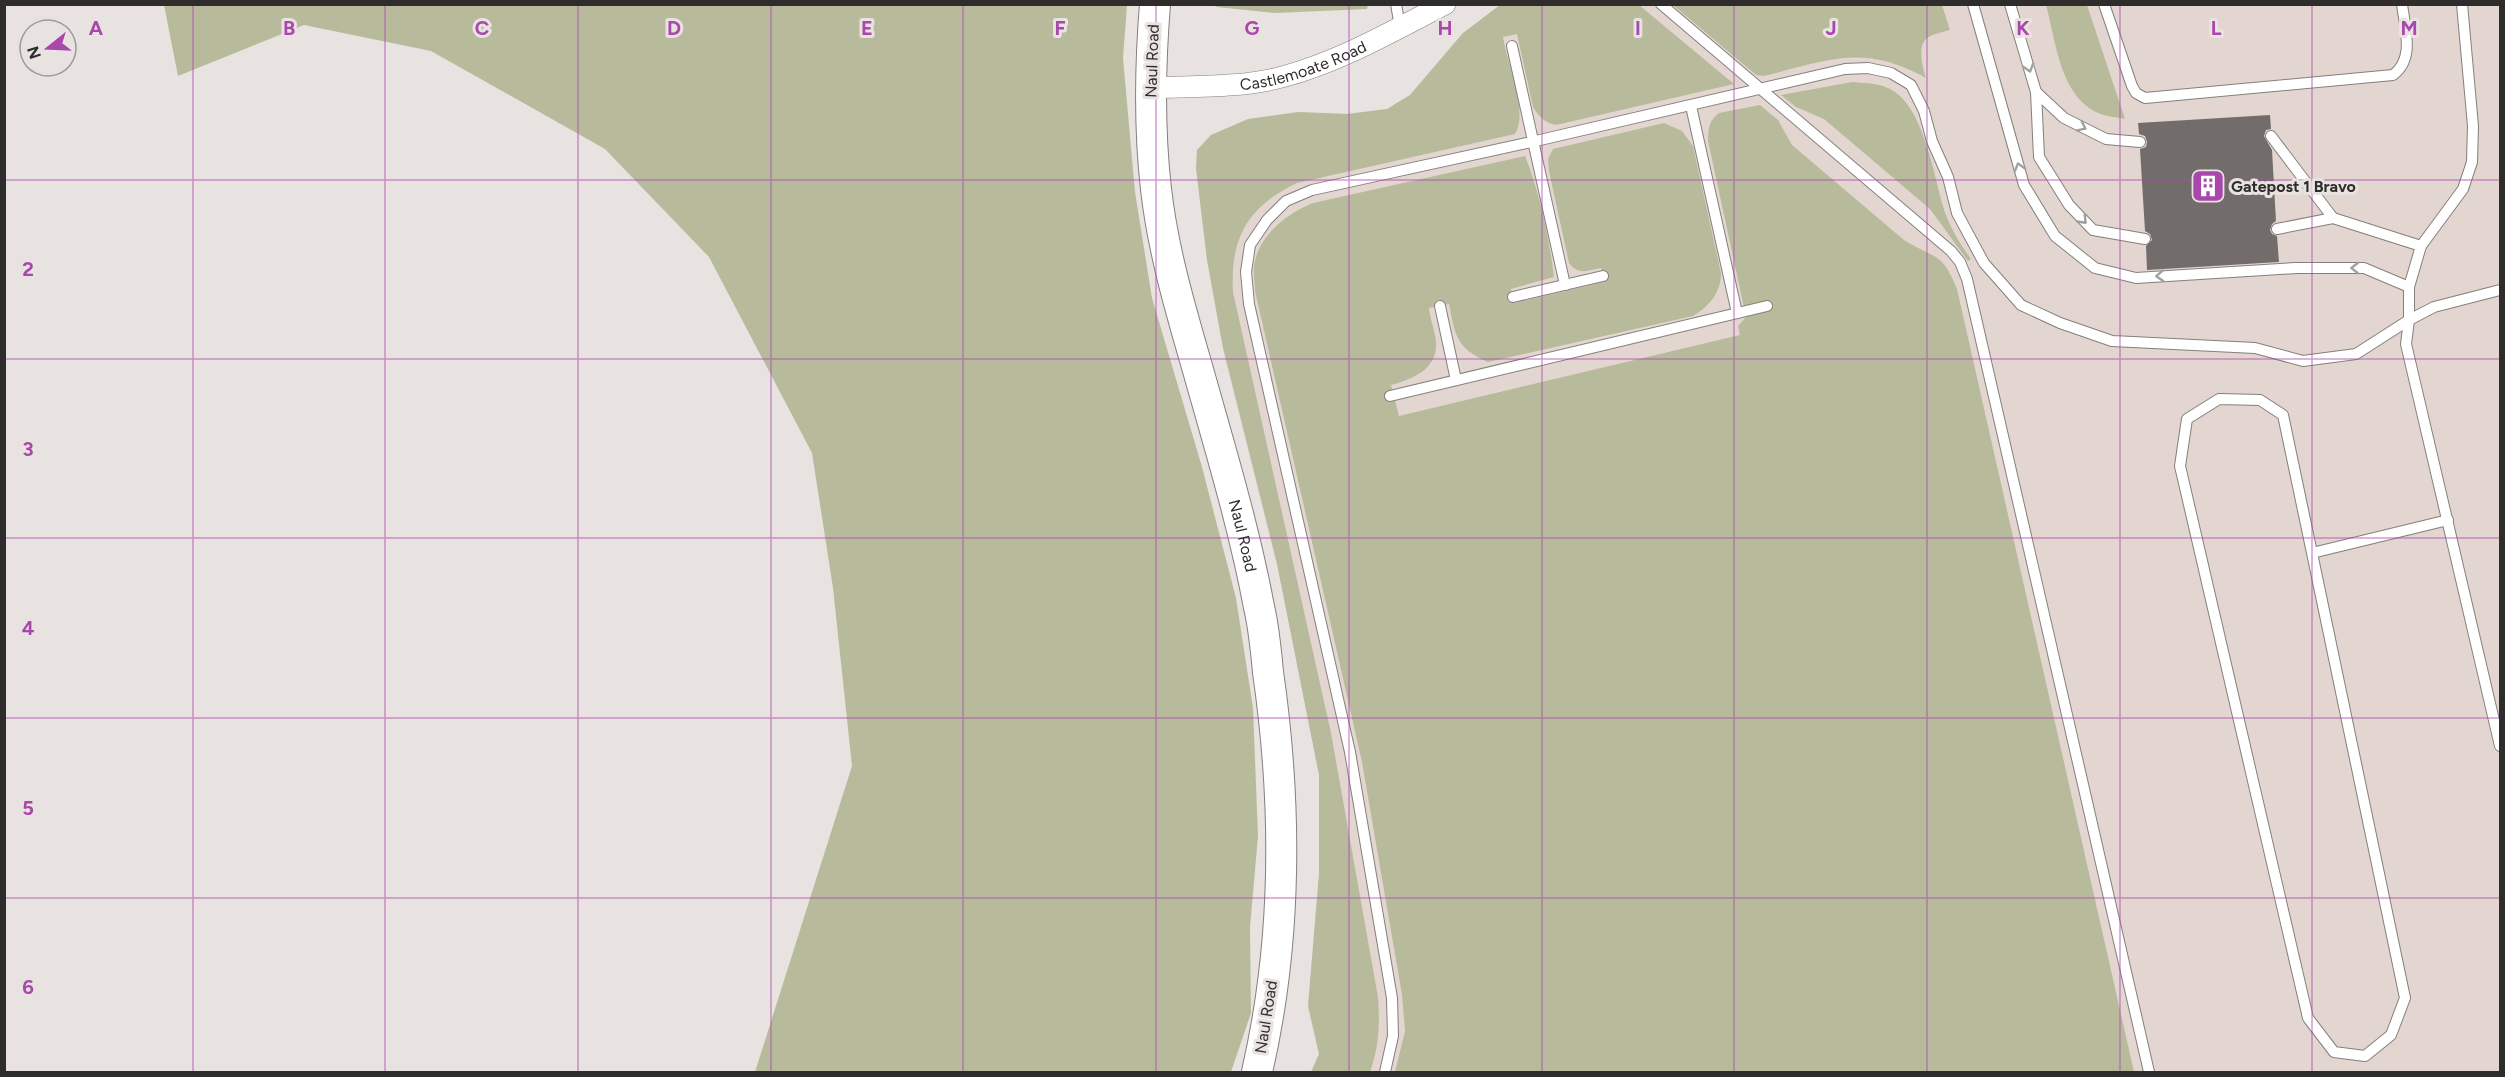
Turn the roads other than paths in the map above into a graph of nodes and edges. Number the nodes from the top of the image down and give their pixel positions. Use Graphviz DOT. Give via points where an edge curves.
graph roads {
  1 [pos="1155,4"];
  2 [pos="1396,4"];
  3 [pos="1446,4"];
  4 [pos="1661,4"];
  5 [pos="1973,4"];
  6 [pos="2010,4"];
  7 [pos="2104,4"];
  8 [pos="2402,4"];
  9 [pos="2462,4"];
  10 [pos="1400,27"];
  11 [pos="1512,46"];
  12 [pos="1150,87"];
  13 [pos="1763,89"];
  14 [pos="2036,92"];
  15 [pos="1691,105"];
  16 [pos="2271,136"];
  17 [pos="1533,142"];
  18 [pos="2139,142"];
  19 [pos="2333,218"];
  20 [pos="2277,229"];
  21 [pos="2145,239"];
  22 [pos="2421,246"];
  23 [pos="1603,276"];
  24 [pos="1565,285"];
  25 [pos="2409,287"];
  26 [pos="2500,290"];
  27 [pos="1513,297"];
  28 [pos="1440,306"];
  29 [pos="1767,306"];
  30 [pos="1737,313"];
  31 [pos="2409,320"];
  32 [pos="1456,380"];
  33 [pos="1390,396"];
  34 [pos="2448,520"];
  35 [pos="2312,553"];
  36 [pos="2500,746"];
  37 [pos="1257,1072"];
  38 [pos="1385,1072"];
  39 [pos="2149,1072"];
  1 -- 12 [label="street, Naul Road"];
  2 -- 10 [label="lane"];
  3 -- 10 [label="street, Castlemoate Road"];
  4 -- 13 [label="lane"];
  25 -- 5 [label="lane, one-way" via="2364,268 2136,278 2095,268 2055,236 2024,184"];
  6 -- 14 [label="lane, one-way"];
  7 -- 8 [label="lane" via="2132,86 2145,98 2393,75 2407,57"];
  9 -- 22 [label="lane" via="2473,126 2472,162 2463,189"];
  10 -- 12 [label="street, Castlemoate Road" via="1332,60 1281,78"];
  11 -- 17 [label="lane"];
  12 -- 37 [label="street, Naul Road" via="1156,190 1169,265 1232,488 1260,608 1275,720 1281,822 1280,913"];
  13 -- 15 [label="lane"];
  13 -- 31 [label="lane" via="1845,69 1868,68 1891,73 1911,85 1948,177 1957,213 1984,263 2021,305 2070,326 2112,341 2254,348 2303,361 2356,354"];
  13 -- 39 [label="lane" via="1952,251 1967,279"];
  14 -- 18 [label="lane, one-way" via="2064,118 2106,139"];
  14 -- 21 [label="lane, one-way" via="2039,157 2069,206 2093,230"];
  15 -- 17 [label="lane"];
  15 -- 30 [label="lane"];
  16 -- 19 [label="lane"];
  17 -- 24 [label="lane"];
  17 -- 38 [label="lane" via="1312,190 1286,201 1250,245 1246,272 1249,304 1352,764 1392,998 1393,1036"];
  19 -- 20 [label="lane"];
  19 -- 22 [label="lane"];
  22 -- 25 [label="lane"];
  23 -- 24 [label="lane"];
  24 -- 27 [label="lane"];
  25 -- 31 [label="lane"];
  26 -- 31 [label="lane" via="2434,307"];
  28 -- 32 [label="lane"];
  29 -- 30 [label="lane"];
  30 -- 32 [label="lane"];
  31 -- 34 [label="lane" via="2406,344"];
  32 -- 33 [label="lane"];
  34 -- 35 [label="lane"];
  34 -- 36 [label="lane"];
  35 -- 35 [label="lane" via="2283,415 2260,400 2219,399 2187,419 2180,466 2308,1018 2334,1052 2365,1056 2391,1035 2405,998"];
}
